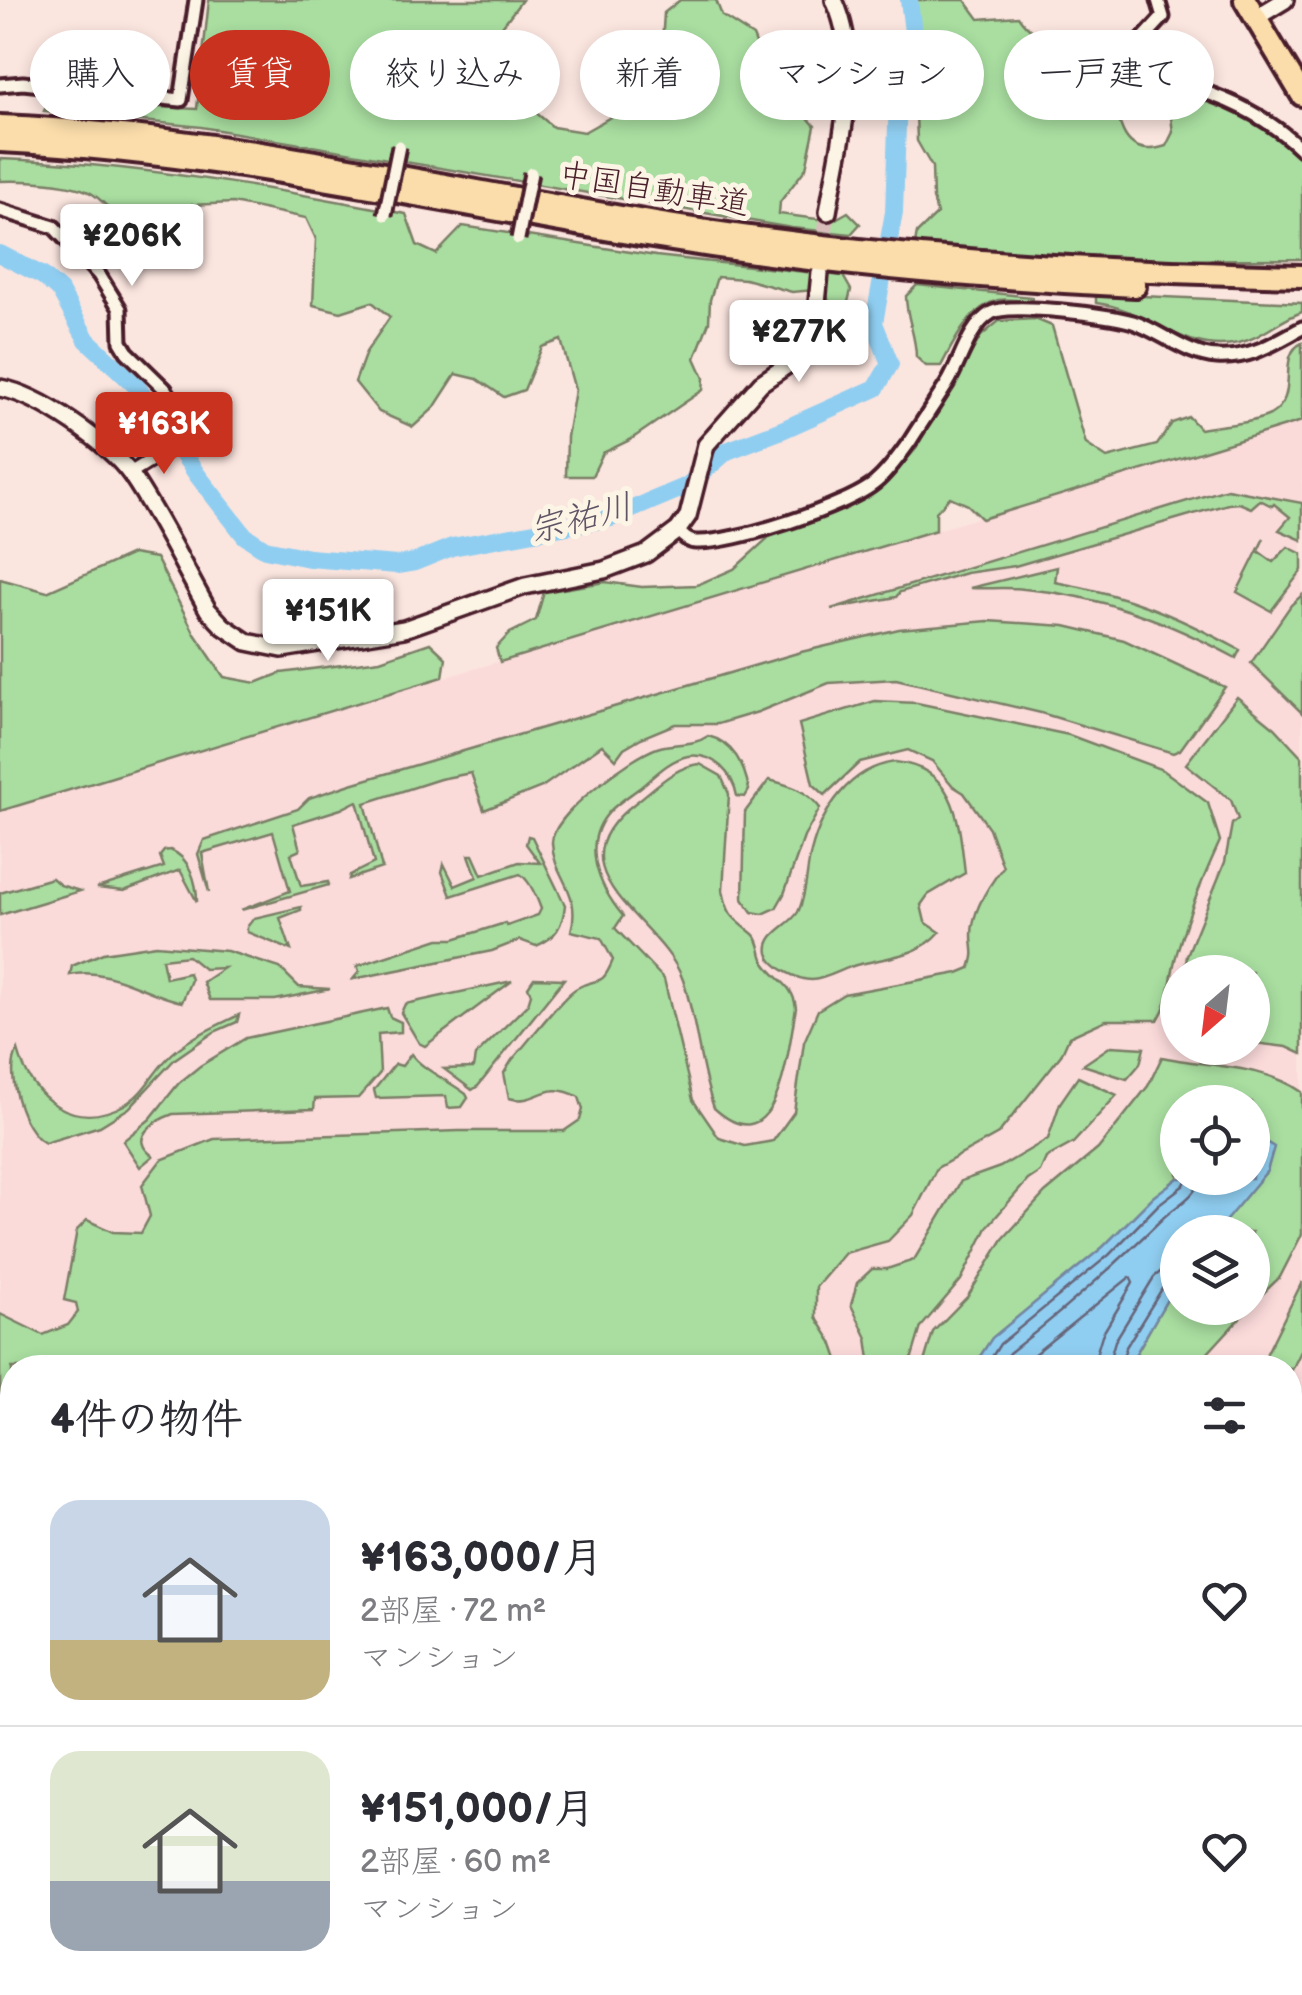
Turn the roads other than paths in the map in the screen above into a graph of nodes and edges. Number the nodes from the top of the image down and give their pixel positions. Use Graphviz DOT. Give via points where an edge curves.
graph roads {
  1 [pos="196,0"];
  2 [pos="834,0"];
  3 [pos="1158,0"];
  4 [pos="1284,0"];
  5 [pos="1251,8"];
  6 [pos="0,85"];
  7 [pos="1302,96"];
  8 [pos="0,126"];
  9 [pos="0,142"];
  10 [pos="400,146"];
  11 [pos="1302,150"];
  12 [pos="531,173"];
  13 [pos="0,210"];
  14 [pos="828,212"];
  15 [pos="385,215"];
  16 [pos="518,240"];
  17 [pos="869,260"];
  18 [pos="905,263"];
  19 [pos="820,273"];
  20 [pos="1302,276"];
  21 [pos="1302,288"];
  22 [pos="1302,328"];
  23 [pos="0,388"];
  24 [pos="130,473"];
  25 [pos="678,530"];
  1 -- 6 [label="street" via="181,100"];
  2 -- 14 [label="street" via="848,49"];
  3 -- 11 [label="street" via="1163,17 1132,52 1131,71 1241,106"];
  4 -- 5 [label="street"];
  5 -- 7 [label="highway"];
  8 -- 17 [label="highway, 中国自動車道" via="255,151"];
  9 -- 17 [label="highway, 中国自動車道" via="175,154 671,240"];
  10 -- 15 [label="street, bridge"];
  12 -- 16 [label="street, bridge"];
  13 -- 24 [label="street" via="54,228 99,275 120,309 121,342 185,420 190,436"];
  17 -- 18 [label="highway, 中国自動車道"];
  18 -- 20 [label="highway, 中国自動車道"];
  18 -- 21 [label="highway, 中国自動車道" via="1132,286"];
  19 -- 25 [label="street" via="810,344 762,383 706,445 688,516"];
  22 -- 25 [label="street" via="1244,356 1214,357 1131,321 1000,308 971,337 902,453 874,484 752,533 694,542"];
  23 -- 24 [label="street" via="57,414"];
  24 -- 25 [label="street" via="208,610 233,634 265,648 404,628 525,586 627,563"];
}
